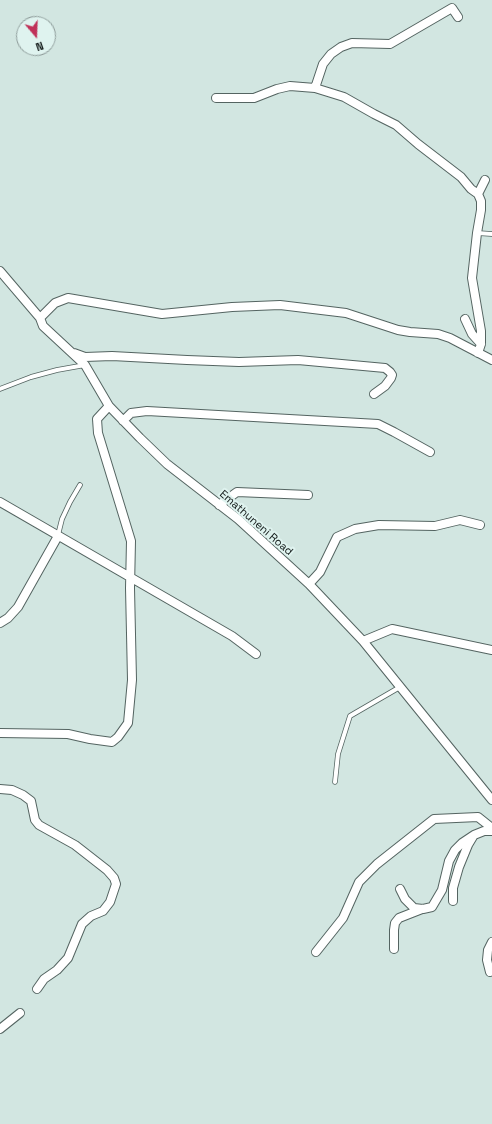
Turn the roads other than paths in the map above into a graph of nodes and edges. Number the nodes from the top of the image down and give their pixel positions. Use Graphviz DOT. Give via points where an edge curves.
graph roads {
  1 [pos="458,17"];
  2 [pos="316,88"];
  3 [pos="216,98"];
  4 [pos="485,180"];
  5 [pos="478,194"];
  6 [pos="477,233"];
  7 [pos="492,234"];
  8 [pos="0,271"];
  9 [pos="40,318"];
  10 [pos="465,319"];
  11 [pos="481,344"];
  12 [pos="72,352"];
  13 [pos="478,353"];
  14 [pos="492,360"];
  15 [pos="85,365"];
  16 [pos="0,389"];
  17 [pos="374,394"];
  18 [pos="109,406"];
  19 [pos="123,421"];
  20 [pos="430,452"];
  21 [pos="80,485"];
  22 [pos="308,495"];
  23 [pos="0,502"];
  24 [pos="219,505"];
  25 [pos="480,525"];
  26 [pos="58,536"];
  27 [pos="130,576"];
  28 [pos="309,584"];
  29 [pos="0,623"];
  30 [pos="363,641"];
  31 [pos="492,650"];
  32 [pos="256,654"];
  33 [pos="400,687"];
  34 [pos="0,733"];
  35 [pos="335,782"];
  36 [pos="0,789"];
  37 [pos="492,800"];
  38 [pos="492,828"];
  39 [pos="492,831"];
  40 [pos="474,835"];
  41 [pos="400,889"];
  42 [pos="453,901"];
  43 [pos="423,909"];
  44 [pos="492,942"];
  45 [pos="394,949"];
  46 [pos="316,952"];
  47 [pos="490,972"];
  48 [pos="37,988"];
  49 [pos="20,1013"];
  50 [pos="0,1029"];
  1 -- 2 [label="street" via="452,8 390,44 352,43 341,47 330,54 323,64"];
  2 -- 3 [label="street" via="290,86 254,98"];
  2 -- 5 [label="street" via="344,97 396,125 462,177"];
  4 -- 5 [label="street"];
  5 -- 6 [label="street" via="481,210"];
  6 -- 7 [label="lane"];
  6 -- 11 [label="street" via="472,278"];
  8 -- 9 [label="street, Emathuneni Road"];
  9 -- 12 [label="street, Emathuneni Road" via="43,326"];
  9 -- 13 [label="street" via="55,303 68,298 162,314 232,307 280,306 346,313 398,330 438,334"];
  10 -- 11 [label="street" via="472,334"];
  11 -- 13 [label="street"];
  12 -- 15 [label="street, Emathuneni Road"];
  12 -- 17 [label="street" via="85,357 239,362 298,360 385,368 392,375"];
  13 -- 14 [label="street"];
  15 -- 16 [label="lane" via="31,377"];
  15 -- 18 [label="street, Emathuneni Road"];
  18 -- 19 [label="street, Emathuneni Road"];
  18 -- 27 [label="street" via="98,419 98,433 131,541"];
  19 -- 20 [label="street" via="132,414 147,411 378,424"];
  19 -- 24 [label="street, Emathuneni Road" via="167,464"];
  21 -- 26 [label="lane" via="62,519"];
  22 -- 24 [label="street" via="237,492"];
  23 -- 26 [label="street"];
  24 -- 28 [label="street, Emathuneni Road" via="238,519"];
  25 -- 28 [label="street" via="460,520 435,526 379,525 355,529 337,537 320,572"];
  26 -- 27 [label="street"];
  26 -- 29 [label="street" via="18,607"];
  27 -- 32 [label="street" via="232,636"];
  27 -- 34 [label="street" via="132,680 128,723 118,737 112,742 68,734"];
  28 -- 30 [label="street, Emathuneni Road"];
  30 -- 31 [label="street" via="392,630"];
  30 -- 33 [label="street, Emathuneni Road"];
  33 -- 35 [label="lane" via="350,716 338,754"];
  33 -- 37 [label="street, Emathuneni Road"];
  36 -- 48 [label="street" via="12,790 31,801 35,820 39,825 75,845 107,870 116,884 110,902 103,911 91,916 82,924 68,958"];
  38 -- 46 [label="street" via="478,817 434,820 377,864 359,882 343,918"];
  39 -- 40 [label="street"];
  40 -- 42 [label="street" via="459,867 453,888"];
  40 -- 43 [label="street" via="454,850 442,890 432,907"];
  41 -- 43 [label="street" via="414,908"];
  43 -- 45 [label="street" via="399,918 395,923"];
  44 -- 47 [label="street" via="487,960"];
  49 -- 50 [label="street"];
}
